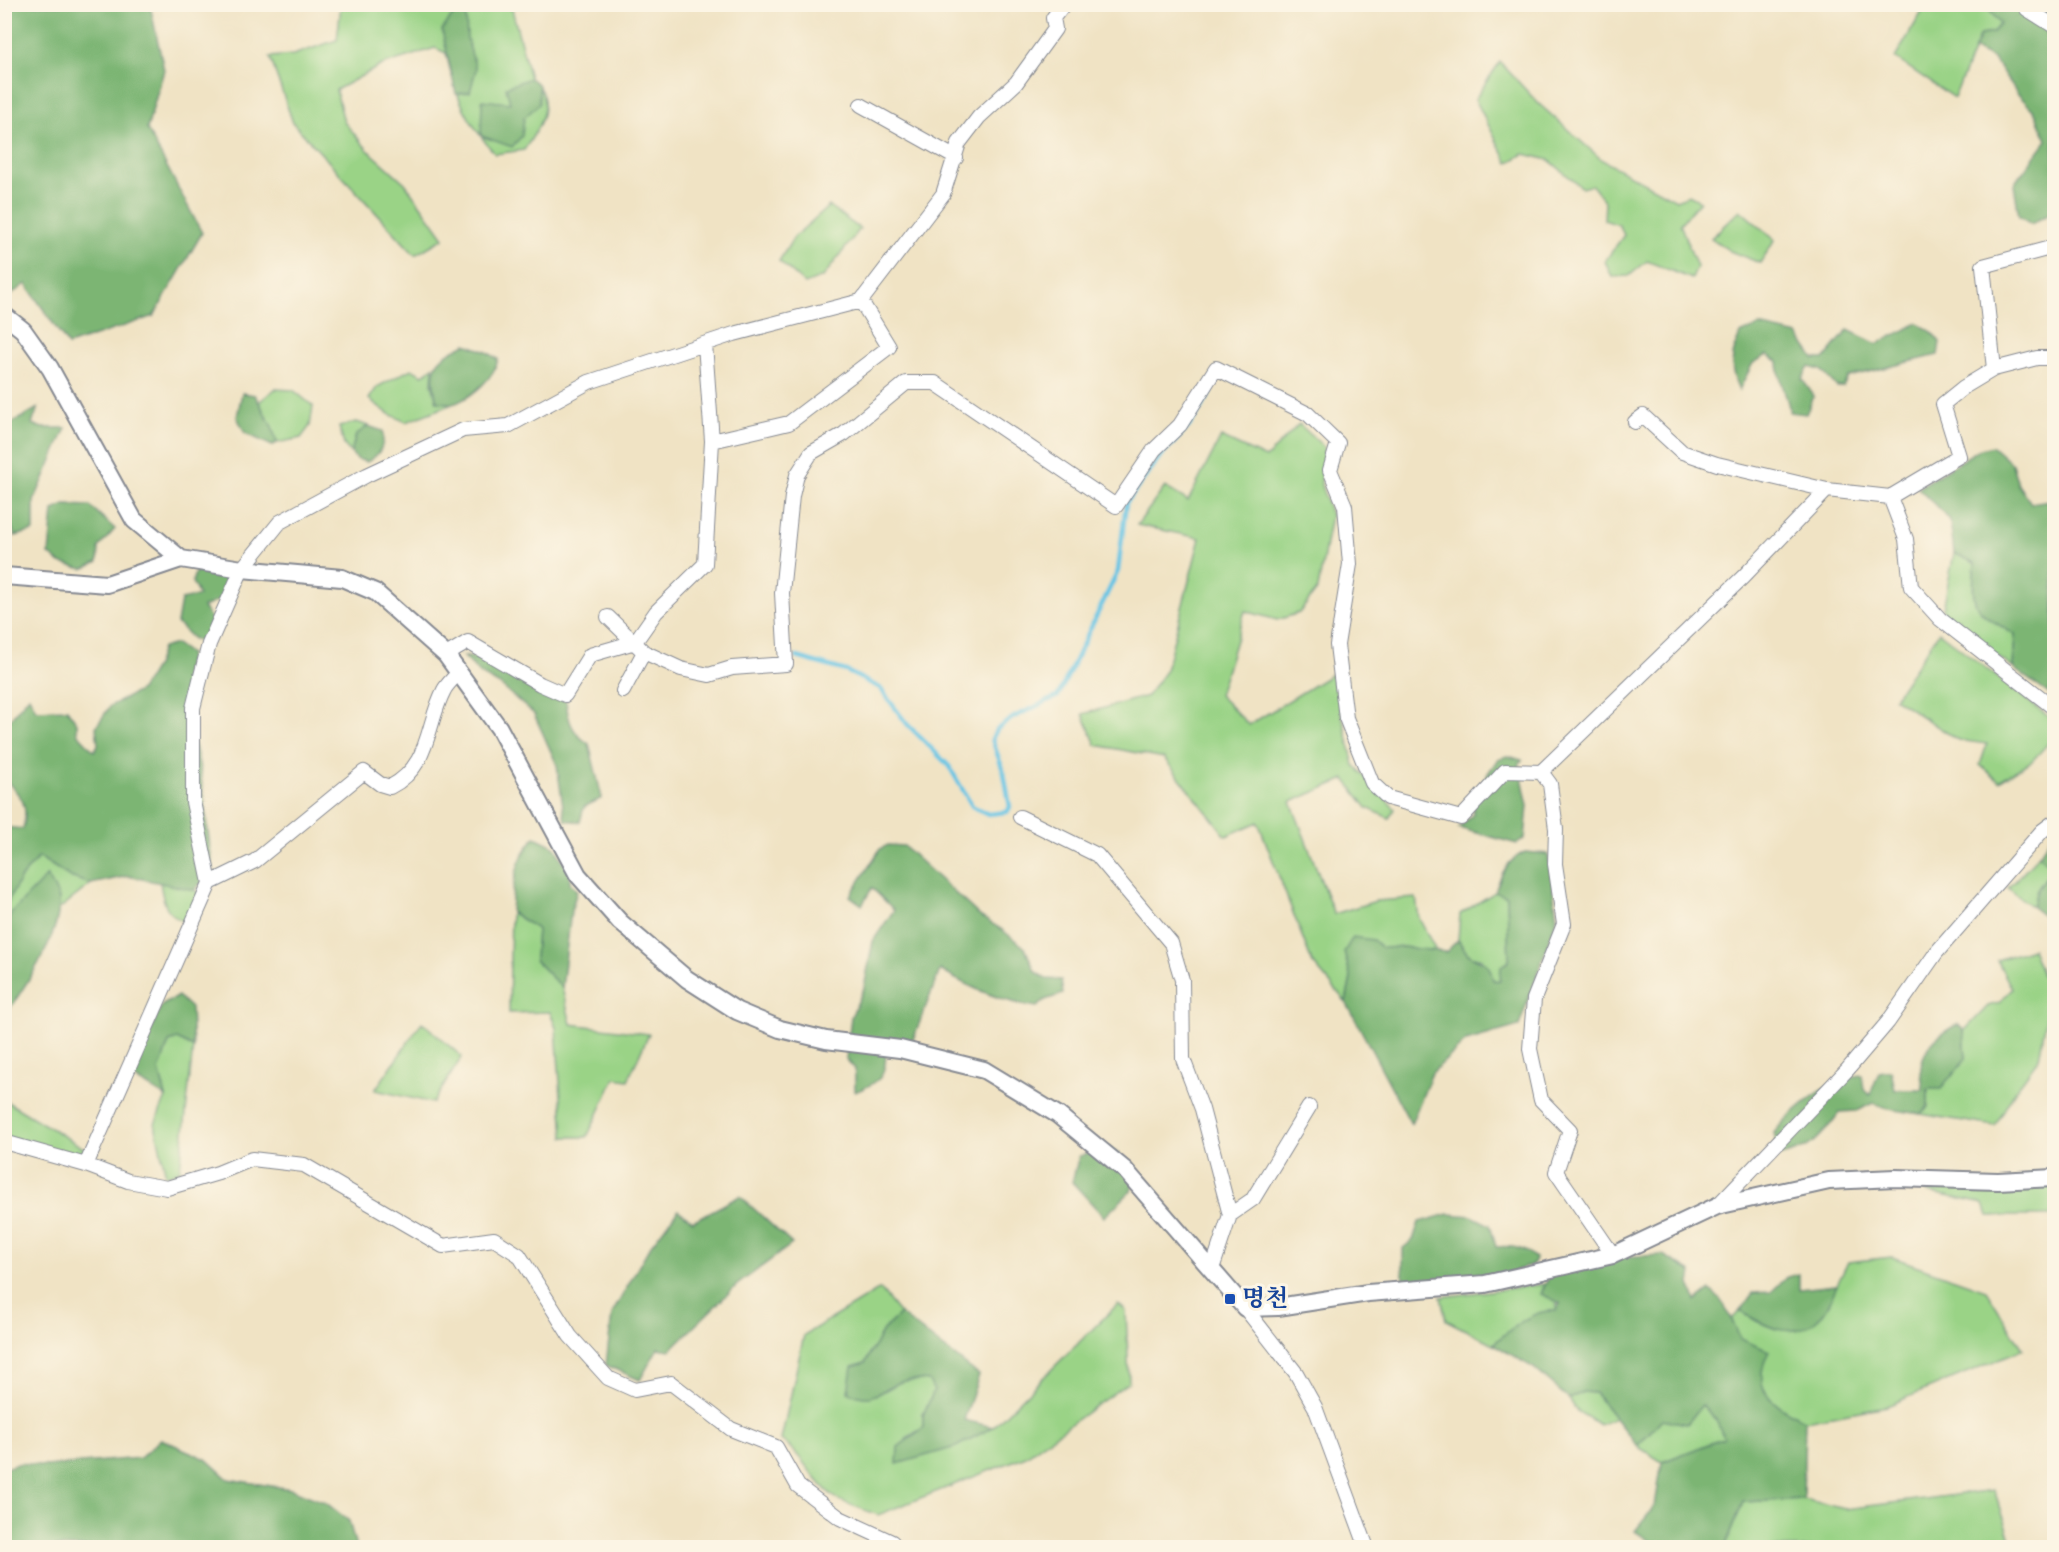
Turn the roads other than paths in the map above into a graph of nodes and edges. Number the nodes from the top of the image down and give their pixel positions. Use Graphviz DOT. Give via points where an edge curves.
graph roads {
  1 [pos="1064,4"];
  2 [pos="2027,4"];
  3 [pos="2055,26"];
  4 [pos="861,105"];
  5 [pos="956,158"];
  6 [pos="2055,247"];
  7 [pos="861,301"];
  8 [pos="4,315"];
  9 [pos="705,344"];
  10 [pos="2055,358"];
  11 [pos="1994,369"];
  12 [pos="1635,422"];
  13 [pos="712,441"];
  14 [pos="1827,490"];
  15 [pos="1890,497"];
  16 [pos="181,560"];
  17 [pos="242,569"];
  18 [pos="4,576"];
  19 [pos="608,617"];
  20 [pos="639,647"];
  21 [pos="446,655"];
  22 [pos="459,672"];
  23 [pos="623,691"];
  24 [pos="2055,708"];
  25 [pos="1541,772"];
  26 [pos="1020,817"];
  27 [pos="2055,822"];
  28 [pos="210,883"];
  29 [pos="1309,1107"];
  30 [pos="4,1142"];
  31 [pos="86,1165"];
  32 [pos="2055,1178"];
  33 [pos="1716,1206"];
  34 [pos="1230,1215"];
  35 [pos="1613,1255"];
  36 [pos="1212,1269"];
  37 [pos="1245,1308"];
  38 [pos="896,1548"];
  39 [pos="1367,1548"];
  1 -- 5 [label="street" via="1053,18 1055,29 1016,82 979,117 959,143"];
  2 -- 3 [label="street" via="2027,9"];
  4 -- 5 [label="street"];
  5 -- 7 [label="street" via="943,194"];
  6 -- 11 [label="street" via="1983,266"];
  7 -- 9 [label="street"];
  7 -- 13 [label="street" via="889,346 789,423"];
  8 -- 16 [label="street" via="23,330 50,368 134,520"];
  9 -- 13 [label="street"];
  9 -- 17 [label="street" via="589,382 508,426 463,430 367,475 280,522"];
  10 -- 11 [label="street" via="2037,358"];
  11 -- 15 [label="street" via="1943,404 1959,456"];
  12 -- 14 [label="street" via="1642,416 1682,452"];
  13 -- 20 [label="street" via="705,564 656,612"];
  14 -- 15 [label="street"];
  14 -- 25 [label="street"];
  15 -- 24 [label="street" via="1906,539 1911,587 1940,619"];
  16 -- 17 [label="street"];
  16 -- 18 [label="street" via="107,584"];
  17 -- 21 [label="street" via="342,578 375,592"];
  17 -- 28 [label="street" via="209,644 193,708 193,802"];
  19 -- 20 [label="street"];
  20 -- 21 [label="street" via="590,655 565,695 468,642"];
  20 -- 23 [label="street"];
  20 -- 25 [label="street" via="681,669 709,675 732,668 786,664 782,593 796,475 811,453 844,434 906,383 935,383 1116,506 1154,450 1180,425 1216,368 1308,414 1338,443 1330,470 1345,506 1350,564 1337,645 1346,718 1372,783 1388,798 1461,818 1505,771"];
  21 -- 22 [label="street"];
  22 -- 28 [label="street" via="444,690 424,753 398,783 390,787 380,784 364,772 255,861"];
  22 -- 36 [label="street" via="499,728 578,876 620,922 687,979 737,1011 780,1029 826,1040 900,1049 984,1070 1058,1115 1125,1170"];
  25 -- 35 [label="street" via="1550,784 1564,924 1534,999 1530,1049 1541,1100 1570,1130 1556,1172"];
  26 -- 34 [label="street" via="1098,855 1171,944 1182,980 1183,1059 1202,1109"];
  27 -- 33 [label="street" via="2042,831 1936,953 1888,1022 1848,1069"];
  28 -- 31 [label="street"];
  29 -- 34 [label="street" via="1253,1199"];
  30 -- 31 [label="street"];
  31 -- 38 [label="street" via="128,1181 167,1188 252,1159 304,1165 443,1246 494,1239 519,1255 570,1336 608,1378 635,1390 671,1383 731,1429 776,1448 798,1486 840,1518 892,1542"];
  32 -- 33 [label="street" via="1829,1181"];
  33 -- 35 [label="street"];
  34 -- 36 [label="street"];
  35 -- 37 [label="street" via="1485,1284"];
  36 -- 37 [label="street"];
  37 -- 39 [label="street" via="1296,1373 1315,1407"];
}
